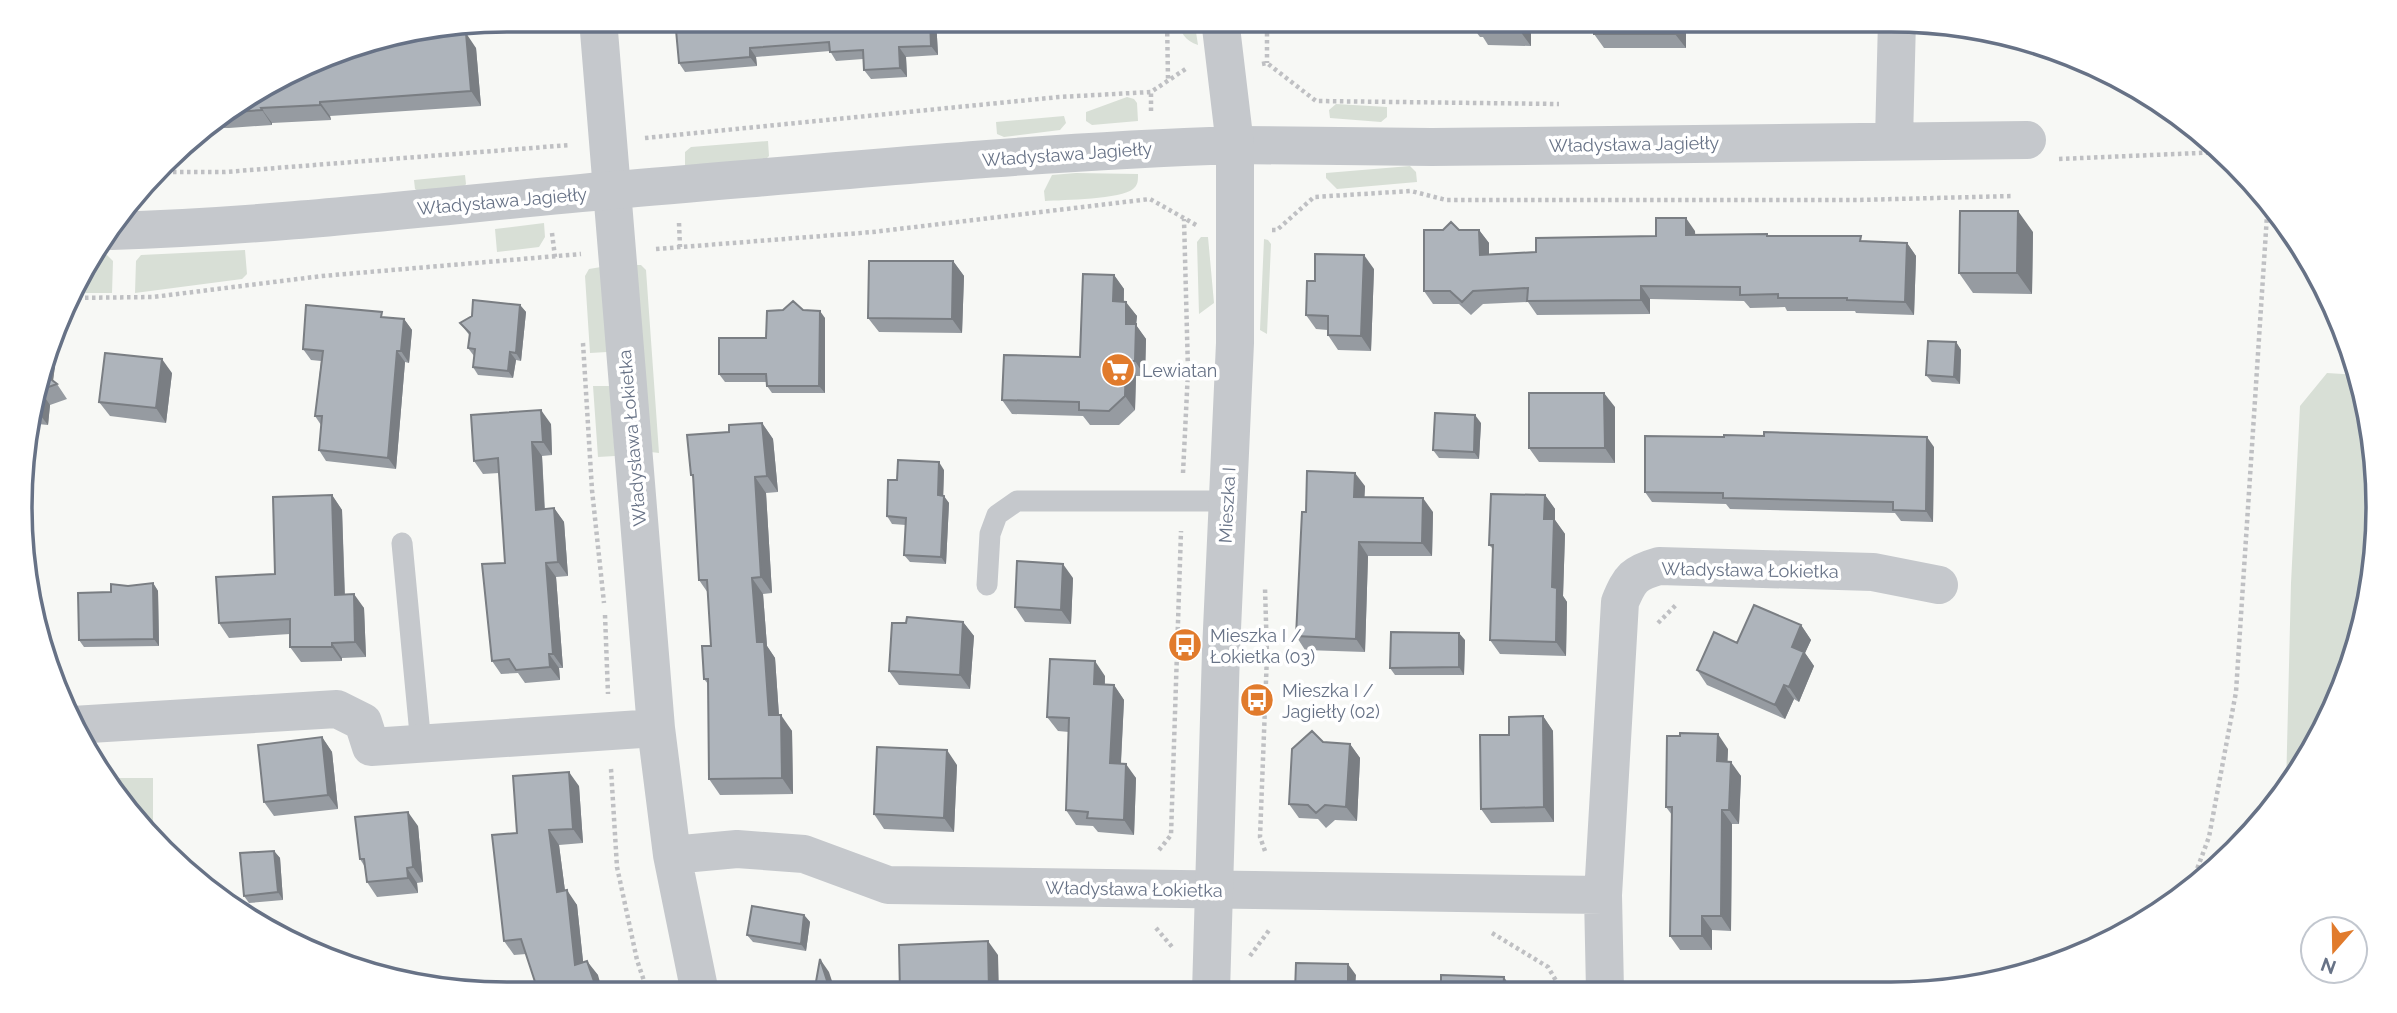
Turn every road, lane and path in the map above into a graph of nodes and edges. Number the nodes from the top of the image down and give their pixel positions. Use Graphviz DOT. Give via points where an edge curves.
graph roads {
  1 [pos="599,32"];
  2 [pos="1167,32"];
  3 [pos="1222,32"];
  4 [pos="1267,32"];
  5 [pos="1897,32"];
  6 [pos="1189,67"];
  7 [pos="1168,80"];
  8 [pos="1565,104"];
  9 [pos="672,136"];
  10 [pos="1894,140"];
  11 [pos="2026,140"];
  12 [pos="1235,145"];
  13 [pos="546,147"];
  14 [pos="2208,153"];
  15 [pos="170,172"];
  16 [pos="612,191"];
  17 [pos="2013,196"];
  18 [pos="2267,217"];
  19 [pos="1184,219"];
  20 [pos="1200,227"];
  21 [pos="121,230"];
  22 [pos="1276,243"];
  23 [pos="680,247"];
  24 [pos="576,255"];
  25 [pos="555,257"];
  26 [pos="577,268"];
  27 [pos="79,298"];
  28 [pos="582,333"];
  29 [pos="1182,501"];
  30 [pos="1227,501"];
  31 [pos="402,543"];
  32 [pos="1265,578"];
  33 [pos="1939,585"];
  34 [pos="986,586"];
  35 [pos="84,724"];
  36 [pos="656,728"];
  37 [pos="607,731"];
  38 [pos="421,745"];
  39 [pos="672,855"];
  40 [pos="2197,870"];
  41 [pos="1142,889"];
  42 [pos="1215,890"];
  43 [pos="1270,892"];
  44 [pos="1602,895"];
  45 [pos="1490,932"];
  46 [pos="1179,954"];
  47 [pos="1248,959"];
  48 [pos="644,982"];
  49 [pos="698,982"];
  50 [pos="1211,982"];
  51 [pos="1557,982"];
  52 [pos="1605,982"];
  1 -- 16 [label="street, Władysława Łokietka"];
  2 -- 7 [label="path"];
  3 -- 12 [label="street, Mieszka I"];
  4 -- 8 [label="path" via="1267,63 1316,101"];
  5 -- 10 [label="street"];
  6 -- 7 [label="path"];
  7 -- 9 [label="path" via="1151,92"];
  10 -- 11 [label="street, Władysława Jagiełły"];
  10 -- 12 [label="street, Władysława Jagiełły"];
  11 -- 14 [label="path" via="2029,160"];
  12 -- 16 [label="street, Władysława Jagiełły" via="1048,155"];
  12 -- 30 [label="street, Mieszka I" via="1235,343"];
  13 -- 15 [label="path" via="225,172"];
  16 -- 21 [label="street, Władysława Jagiełły" via="201,228"];
  16 -- 36 [label="street, Władysława Łokietka"];
  17 -- 22 [label="path" via="1446,200 1411,191 1314,197 1277,230"];
  18 -- 40 [label="path" via="2236,692 2209,837"];
  19 -- 20 [label="path"];
  19 -- 23 [label="path" via="1150,199 873,232"];
  19 -- 29 [label="path" via="1188,371"];
  24 -- 26 [label="path"];
  25 -- 27 [label="path" via="322,276 153,298"];
  28 -- 37 [label="path" via="605,612"];
  29 -- 30 [label="lane"];
  29 -- 34 [label="lane" via="1017,501 997,515 990,534"];
  29 -- 41 [label="path" via="1171,835 1142,873"];
  30 -- 42 [label="street, Mieszka I"];
  31 -- 38 [label="lane"];
  32 -- 43 [label="path" via="1260,837 1269,862"];
  33 -- 44 [label="street, Władysława Łokietka" via="1873,572 1659,566 1629,580 1620,602"];
  35 -- 38 [label="street" via="337,709 363,722 371,747"];
  36 -- 37 [label="street"];
  36 -- 39 [label="street, Władysława Łokietka"];
  37 -- 38 [label="street"];
  37 -- 48 [label="path" via="617,867"];
  39 -- 41 [label="street, Władysława Łokietka" via="737,849 804,854 888,885"];
  39 -- 49 [label="street, Władysława Łokietka"];
  41 -- 42 [label="street, Władysława Łokietka"];
  41 -- 46 [label="path" via="1141,912"];
  42 -- 43 [label="street, Władysława Łokietka"];
  42 -- 50 [label="street, Mieszka I"];
  43 -- 44 [label="street, Władysława Łokietka"];
  43 -- 47 [label="path" via="1271,927"];
  44 -- 52 [label="street, Władysława Łokietka"];
  45 -- 51 [label="path" via="1548,968"];
}
